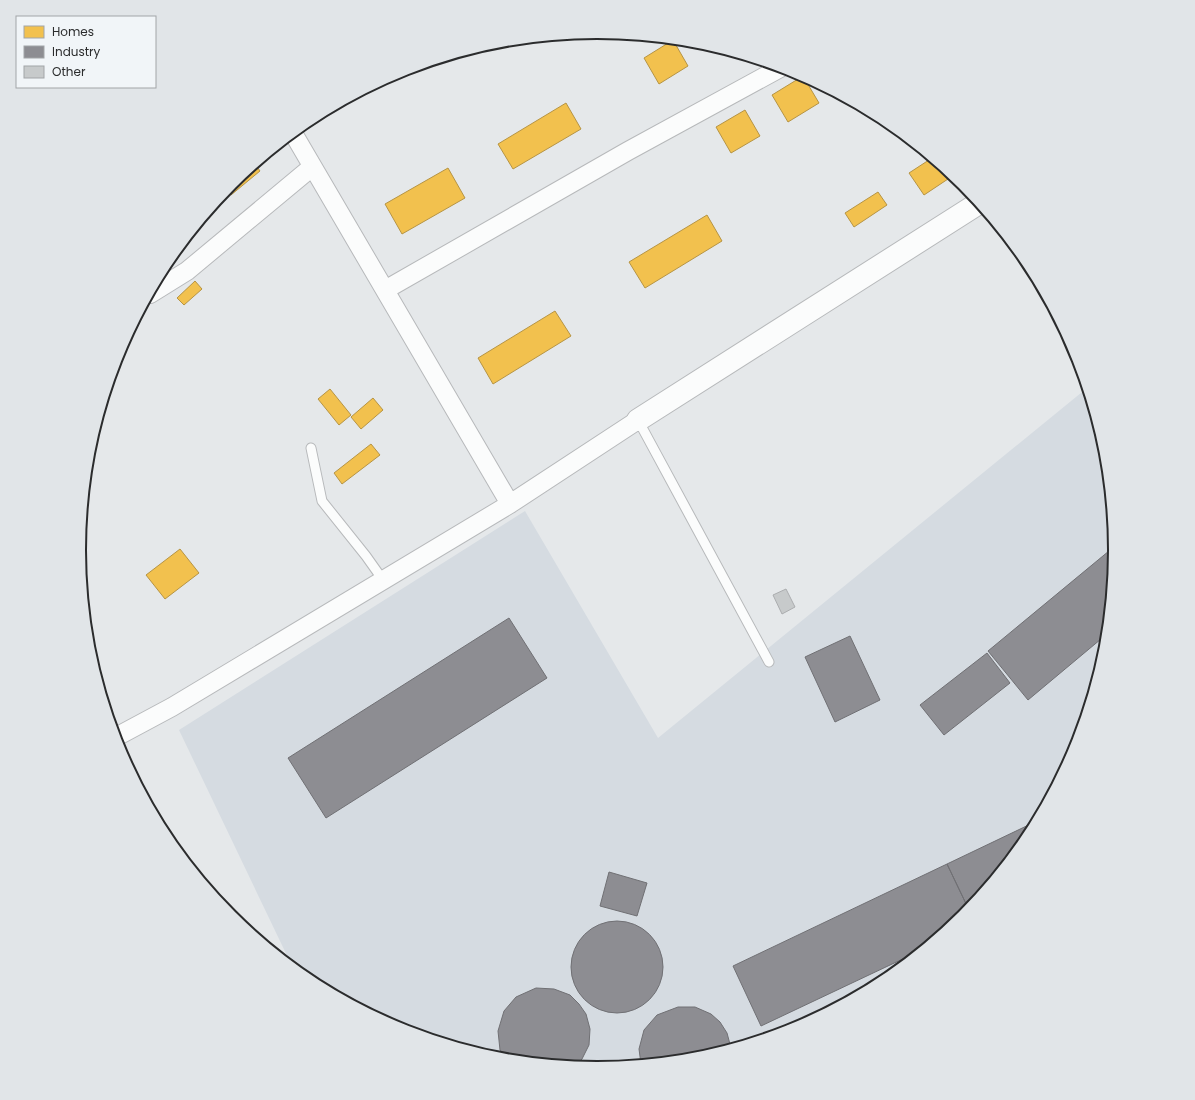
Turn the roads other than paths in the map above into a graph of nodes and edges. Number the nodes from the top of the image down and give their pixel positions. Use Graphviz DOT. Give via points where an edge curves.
graph roads {
  1 [pos="775,71"];
  2 [pos="296,138"];
  3 [pos="312,167"];
  4 [pos="975,206"];
  5 [pos="158,289"];
  6 [pos="385,290"];
  7 [pos="638,420"];
  8 [pos="311,448"];
  9 [pos="510,504"];
  10 [pos="383,580"];
  11 [pos="769,662"];
  12 [pos="121,734"];
  1 -- 6 [label="street" via="628,151"];
  2 -- 3 [label="street"];
  3 -- 5 [label="street" via="187,271"];
  3 -- 6 [label="street"];
  4 -- 7 [label="street"];
  6 -- 9 [label="street"];
  7 -- 9 [label="street"];
  7 -- 11 [label="lane"];
  8 -- 10 [label="lane" via="322,501"];
  9 -- 10 [label="street"];
  10 -- 12 [label="street" via="172,707"];
}
